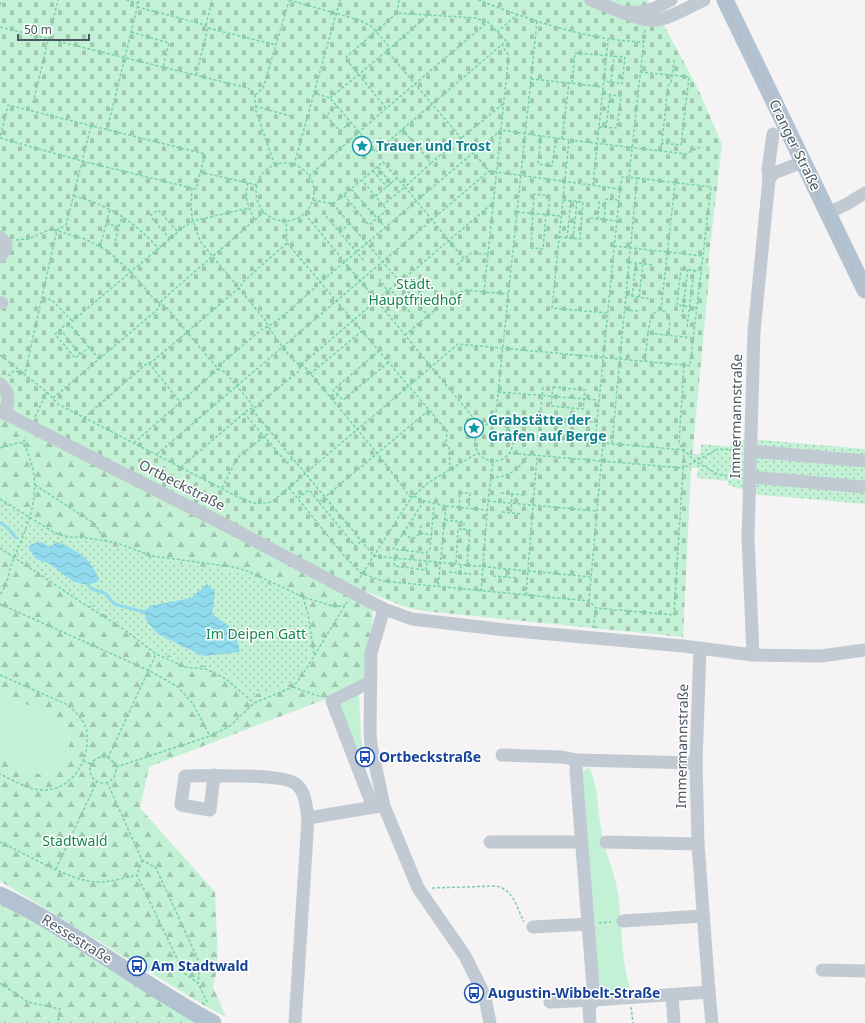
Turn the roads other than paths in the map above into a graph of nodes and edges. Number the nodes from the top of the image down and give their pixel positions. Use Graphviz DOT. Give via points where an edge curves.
graph roads {
  1 [pos="591,0"];
  2 [pos="671,0"];
  3 [pos="704,0"];
  4 [pos="725,0"];
  5 [pos="616,9"];
  6 [pos="773,134"];
  7 [pos="803,162"];
  8 [pos="769,179"];
  9 [pos="865,193"];
  10 [pos="828,213"];
  11 [pos="3,240"];
  12 [pos="0,257"];
  13 [pos="865,290"];
  14 [pos="0,384"];
  15 [pos="3,412"];
  16 [pos="751,451"];
  17 [pos="865,461"];
  18 [pos="750,477"];
  19 [pos="865,486"];
  20 [pos="384,609"];
  21 [pos="700,648"];
  22 [pos="865,650"];
  23 [pos="753,655"];
  24 [pos="370,682"];
  25 [pos="502,755"];
  26 [pos="577,760"];
  27 [pos="696,763"];
  28 [pos="214,775"];
  29 [pos="379,806"];
  30 [pos="308,818"];
  31 [pos="490,842"];
  32 [pos="581,842"];
  33 [pos="606,842"];
  34 [pos="698,844"];
  35 [pos="0,895"];
  36 [pos="703,916"];
  37 [pos="623,920"];
  38 [pos="587,924"];
  39 [pos="533,927"];
  40 [pos="822,970"];
  41 [pos="865,971"];
  42 [pos="708,992"];
  43 [pos="672,994"];
  44 [pos="594,1000"];
  45 [pos="550,1002"];
  46 [pos="212,1016"];
  47 [pos="295,1023"];
  48 [pos="490,1023"];
  49 [pos="590,1023"];
  50 [pos="674,1023"];
  51 [pos="712,1023"];
  1 -- 5 [label="street"];
  2 -- 5 [label="street" via="644,12"];
  3 -- 5 [label="street" via="661,20 647,20"];
  4 -- 7 [label="main road, Cranger Straße"];
  6 -- 8 [label="street, Immermannstraße"];
  7 -- 8 [label="street" via="774,173"];
  7 -- 10 [label="main road, Cranger Straße"];
  8 -- 16 [label="street, Immermannstraße" via="754,332"];
  9 -- 10 [label="street"];
  10 -- 13 [label="main road, Cranger Straße"];
  11 -- 12 [label="street" via="6,248"];
  14 -- 15 [label="street" via="5,388 8,398"];
  15 -- 20 [label="street, Ortbeckstraße"];
  16 -- 17 [label="street"];
  16 -- 18 [label="street, Immermannstraße"];
  18 -- 19 [label="street"];
  18 -- 23 [label="street, Immermannstraße" via="748,537"];
  20 -- 21 [label="street, Ortbeckstraße" via="412,619 464,626"];
  20 -- 24 [label="street" via="371,654"];
  21 -- 23 [label="street, Ortbeckstraße"];
  21 -- 27 [label="street, Immermannstraße"];
  22 -- 23 [label="street, Ortbeckstraße" via="821,656"];
  24 -- 29 [label="street" via="370,732"];
  24 -- 29 [label="street" via="332,701"];
  25 -- 26 [label="street"];
  26 -- 27 [label="street"];
  26 -- 32 [label="street"];
  27 -- 34 [label="street, Immermannstraße"];
  28 -- 30 [label="street" via="277,778 296,784 305,796"];
  29 -- 30 [label="street"];
  29 -- 48 [label="street" via="418,888 465,956 485,998"];
  30 -- 47 [label="street"];
  31 -- 32 [label="street"];
  32 -- 38 [label="street"];
  33 -- 34 [label="street"];
  34 -- 36 [label="street, Immermannstraße"];
  35 -- 46 [label="main road, Ressestraße" via="27,908 183,1007"];
  36 -- 37 [label="street"];
  36 -- 42 [label="street, Immermannstraße"];
  38 -- 39 [label="street"];
  38 -- 44 [label="street"];
  40 -- 41 [label="street"];
  42 -- 43 [label="street"];
  42 -- 51 [label="street, Immermannstraße"];
  43 -- 44 [label="street"];
  43 -- 50 [label="street"];
  44 -- 45 [label="street"];
  44 -- 49 [label="street" via="589,1008"];
}
